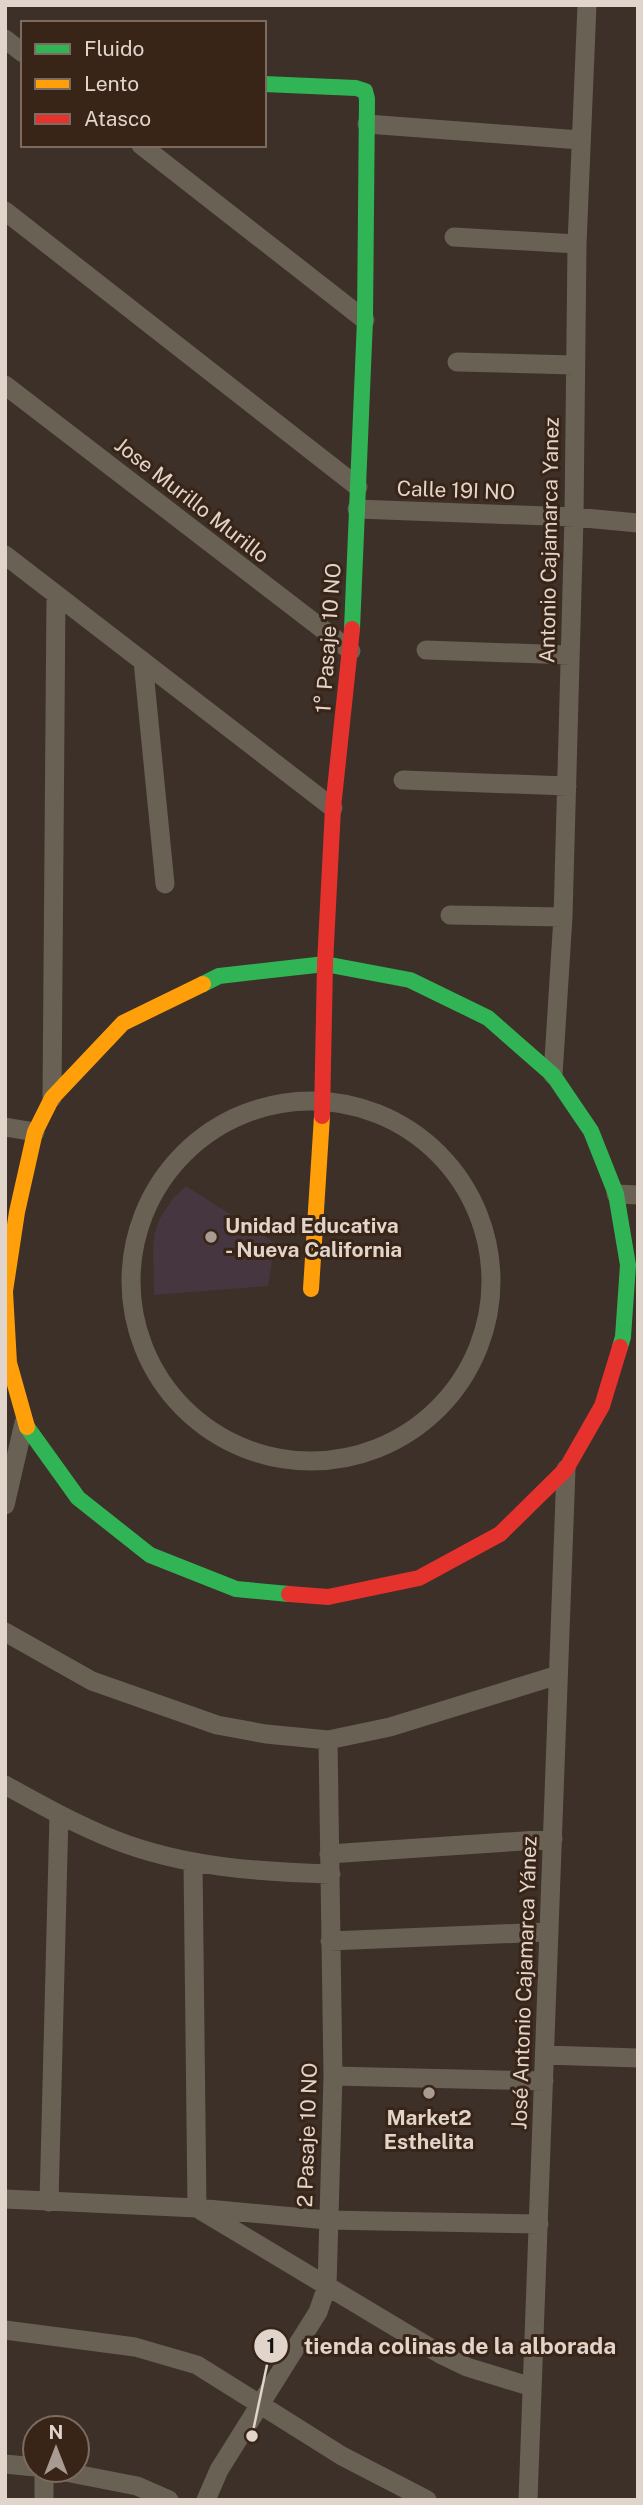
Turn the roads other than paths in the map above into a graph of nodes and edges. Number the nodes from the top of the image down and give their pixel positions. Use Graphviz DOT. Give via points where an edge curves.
graph roads {
  1 [pos="587,5"];
  2 [pos="5,39"];
  3 [pos="21,51"];
  4 [pos="266,84"];
  5 [pos="368,124"];
  6 [pos="580,140"];
  7 [pos="144,147"];
  8 [pos="5,211"];
  9 [pos="454,237"];
  10 [pos="577,244"];
  11 [pos="365,320"];
  12 [pos="457,362"];
  13 [pos="574,365"];
  14 [pos="5,385"];
  15 [pos="358,487"];
  16 [pos="357,509"];
  17 [pos="574,517"];
  18 [pos="638,523"];
  19 [pos="5,555"];
  20 [pos="56,595"];
  21 [pos="426,650"];
  22 [pos="351,651"];
  23 [pos="570,655"];
  24 [pos="143,661"];
  25 [pos="403,780"];
  26 [pos="567,786"];
  27 [pos="333,808"];
  28 [pos="164,884"];
  29 [pos="450,915"];
  30 [pos="563,917"];
  31 [pos="326,964"];
  32 [pos="552,1075"];
  33 [pos="52,1098"];
  34 [pos="323,1101"];
  35 [pos="5,1127"];
  36 [pos="35,1132"];
  37 [pos="616,1194"];
  38 [pos="638,1195"];
  39 [pos="311,1289"];
  40 [pos="5,1291"];
  41 [pos="24,1423"];
  42 [pos="566,1469"];
  43 [pos="5,1505"];
  44 [pos="5,1632"];
  45 [pos="558,1675"];
  46 [pos="328,1740"];
  47 [pos="5,1785"];
  48 [pos="59,1815"];
  49 [pos="552,1839"];
  50 [pos="329,1854"];
  51 [pos="192,1862"];
  52 [pos="331,1874"];
  53 [pos="549,1932"];
  54 [pos="330,1941"];
  55 [pos="545,2055"];
  56 [pos="638,2058"];
  57 [pos="333,2076"];
  58 [pos="544,2081"];
  59 [pos="5,2199"];
  60 [pos="49,2202"];
  61 [pos="197,2208"];
  62 [pos="327,2220"];
  63 [pos="538,2224"];
  64 [pos="327,2286"];
  65 [pos="5,2330"];
  66 [pos="532,2387"];
  67 [pos="261,2404"];
  68 [pos="91,2477"];
  69 [pos="169,2500"];
  70 [pos="206,2500"];
  71 [pos="427,2500"];
  72 [pos="528,2500"];
  1 -- 6 [label="street, Antonio Cajamarca Yanez"];
  2 -- 3 [label="street"];
  4 -- 5 [label="street, 1° Pasaje 10 NO" via="365,91"];
  5 -- 6 [label="street"];
  5 -- 11 [label="street, 1° Pasaje 10 NO"];
  6 -- 10 [label="street, Antonio Cajamarca Yanez"];
  7 -- 11 [label="street"];
  8 -- 15 [label="street"];
  9 -- 10 [label="street"];
  10 -- 13 [label="street, Antonio Cajamarca Yanez"];
  11 -- 15 [label="street, 1° Pasaje 10 NO"];
  12 -- 13 [label="street"];
  13 -- 17 [label="street, Antonio Cajamarca Yanez"];
  14 -- 22 [label="street, Jose Murillo Murillo"];
  15 -- 16 [label="street, 1° Pasaje 10 NO"];
  16 -- 17 [label="street, Calle 19I NO"];
  16 -- 22 [label="street, 1° Pasaje 10 NO"];
  17 -- 18 [label="street, Calle 19I NO"];
  17 -- 23 [label="street, Antonio Cajamarca Yanez"];
  19 -- 20 [label="street"];
  20 -- 24 [label="street"];
  20 -- 33 [label="street"];
  21 -- 23 [label="street"];
  22 -- 27 [label="street, 1° Pasaje 10 NO"];
  23 -- 26 [label="street, Antonio Cajamarca Yanez"];
  24 -- 27 [label="street"];
  24 -- 28 [label="street"];
  25 -- 26 [label="street"];
  26 -- 30 [label="street, Antonio Cajamarca Yanez"];
  27 -- 31 [label="street, 1° Pasaje 10 NO"];
  29 -- 30 [label="street"];
  30 -- 32 [label="street, Antonio Cajamarca Yanez"];
  31 -- 32 [label="street" via="411,980 488,1018"];
  31 -- 33 [label="street" via="219,976 123,1023"];
  31 -- 34 [label="street, 1° Pasaje 10 NO"];
  32 -- 37 [label="street" via="591,1131"];
  33 -- 36 [label="street"];
  34 -- 34 [label="street" via="263,1107 208,1132 166,1173 138,1226 129,1285 140,1343 170,1395 215,1434 270,1457 330,1461 388,1445 437,1411 473,1364 491,1307 490,1248 469,1192 431,1146 381,1114"];
  34 -- 39 [label="street, 1° Pasaje 10 NO"];
  35 -- 36 [label="street"];
  36 -- 40 [label="street"];
  37 -- 38 [label="street"];
  37 -- 42 [label="street" via="628,1265 623,1337 602,1406"];
  40 -- 41 [label="street" via="9,1363"];
  41 -- 42 [label="street" via="78,1498 150,1555 236,1589 328,1597 419,1578 500,1534"];
  41 -- 43 [label="street"];
  42 -- 45 [label="street, José Antonio Cajamarca Yánez"];
  44 -- 46 [label="street" via="92,1681 217,1725"];
  45 -- 46 [label="street" via="390,1727"];
  45 -- 49 [label="street, José Antonio Cajamarca Yánez"];
  46 -- 50 [label="street, 2 Pasaje 10 NO"];
  47 -- 48 [label="street"];
  48 -- 51 [label="street" via="117,1841"];
  48 -- 60 [label="street"];
  49 -- 50 [label="street"];
  49 -- 53 [label="street, José Antonio Cajamarca Yánez"];
  50 -- 52 [label="street, 2 Pasaje 10 NO"];
  51 -- 52 [label="street" via="262,1872"];
  51 -- 61 [label="street"];
  52 -- 54 [label="street, 2 Pasaje 10 NO"];
  53 -- 54 [label="street"];
  53 -- 55 [label="street, José Antonio Cajamarca Yánez"];
  54 -- 57 [label="street, 2 Pasaje 10 NO"];
  55 -- 56 [label="street"];
  55 -- 58 [label="street, José Antonio Cajamarca Yánez"];
  57 -- 58 [label="street"];
  57 -- 62 [label="street, 2 Pasaje 10 NO"];
  58 -- 63 [label="street, José Antonio Cajamarca Yánez"];
  59 -- 60 [label="street"];
  60 -- 61 [label="street"];
  61 -- 62 [label="street"];
  61 -- 64 [label="street"];
  62 -- 63 [label="street"];
  62 -- 64 [label="street, 2 Pasaje 10 NO"];
  63 -- 66 [label="street, José Antonio Cajamarca Yánez"];
  64 -- 66 [label="street" via="442,2355"];
  64 -- 67 [label="street, 2 Pasaje 10 NO" via="318,2312"];
  65 -- 67 [label="street" via="135,2347 185,2361"];
  66 -- 72 [label="street, José Antonio Cajamarca Yánez"];
  67 -- 70 [label="street, 2 Pasaje 10 NO" via="219,2470"];
  67 -- 71 [label="street" via="342,2456"];
  68 -- 69 [label="street" via="138,2486"];
}
